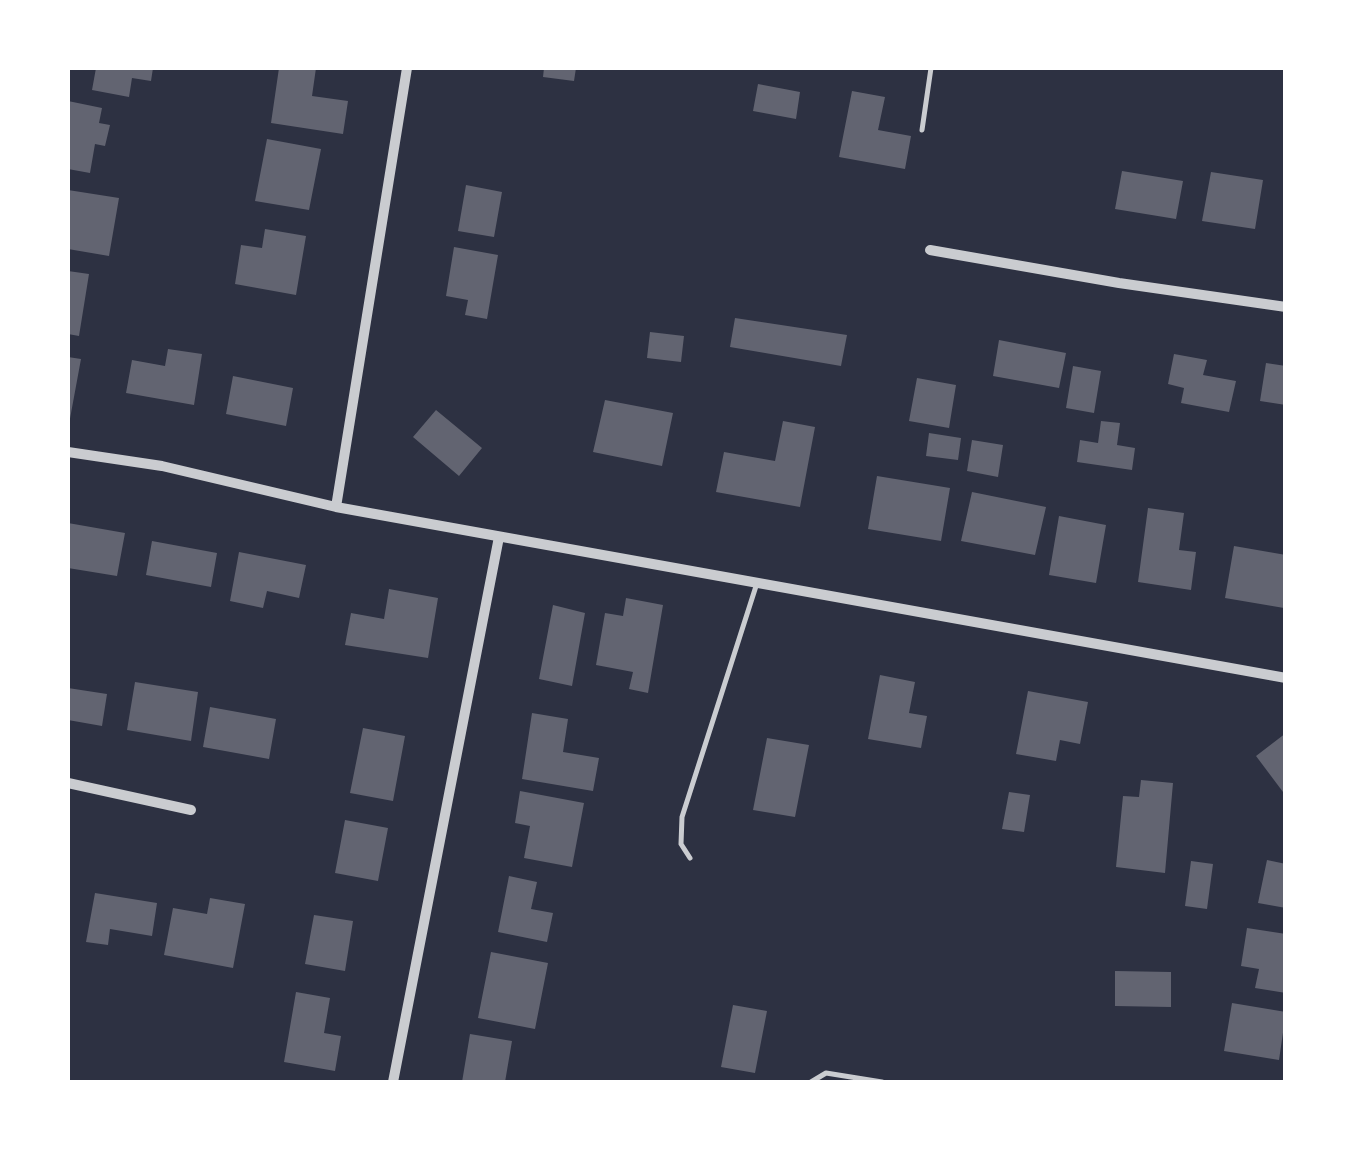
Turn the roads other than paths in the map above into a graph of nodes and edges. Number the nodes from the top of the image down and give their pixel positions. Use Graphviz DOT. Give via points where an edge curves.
graph roads {
  1 [pos="408,68"];
  2 [pos="931,68"];
  3 [pos="922,130"];
  4 [pos="930,250"];
  5 [pos="1286,307"];
  6 [pos="68,452"];
  7 [pos="336,507"];
  8 [pos="500,537"];
  9 [pos="757,583"];
  10 [pos="1286,678"];
  11 [pos="68,784"];
  12 [pos="190,810"];
  13 [pos="690,858"];
  14 [pos="393,1082"];
  15 [pos="812,1082"];
  16 [pos="882,1082"];
  1 -- 7 [label="street"];
  2 -- 3 [label="lane"];
  4 -- 5 [label="street"];
  6 -- 7 [label="street" via="162,466"];
  7 -- 8 [label="street"];
  8 -- 9 [label="street"];
  8 -- 14 [label="street"];
  9 -- 10 [label="street"];
  9 -- 13 [label="lane" via="682,817 681,844"];
  11 -- 12 [label="street"];
  15 -- 16 [label="lane" via="826,1073"];
}
